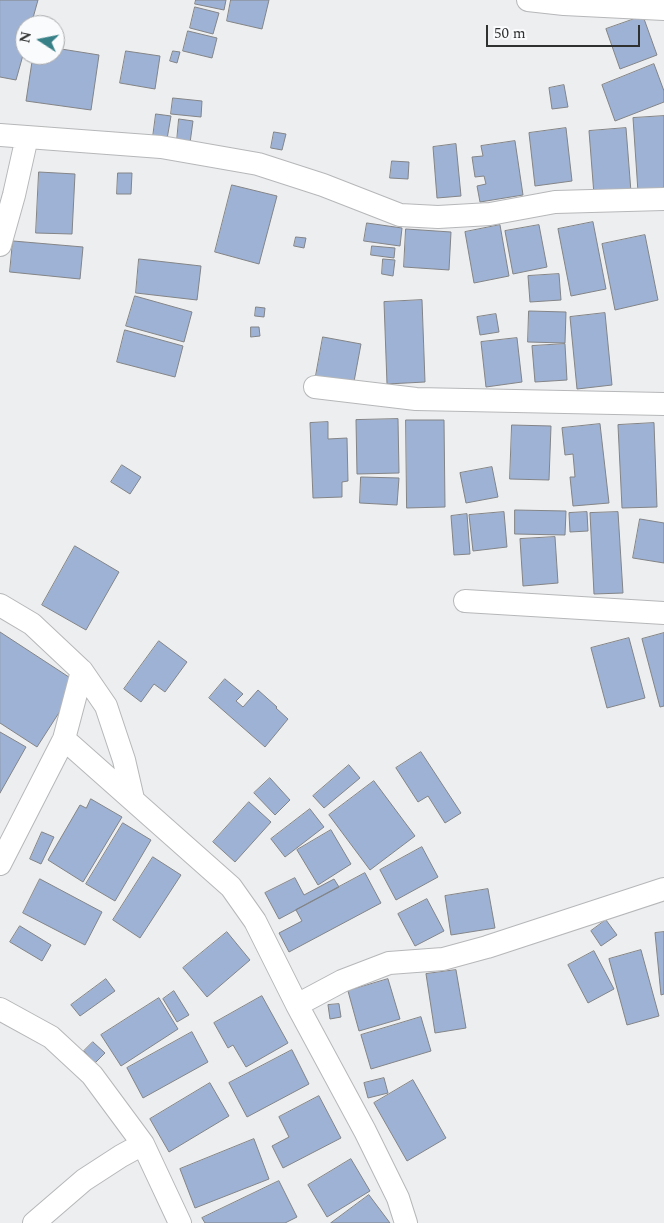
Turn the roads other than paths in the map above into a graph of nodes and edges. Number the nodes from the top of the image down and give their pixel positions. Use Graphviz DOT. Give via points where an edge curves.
graph roads {
  1 [pos="528,0"];
  2 [pos="664,8"];
  3 [pos="0,135"];
  4 [pos="27,137"];
  5 [pos="664,199"];
  6 [pos="0,245"];
  7 [pos="315,387"];
  8 [pos="664,404"];
  9 [pos="465,601"];
  10 [pos="0,605"];
  11 [pos="664,614"];
  12 [pos="82,671"];
  13 [pos="64,740"];
  14 [pos="133,799"];
  15 [pos="0,864"];
  16 [pos="664,889"];
  17 [pos="297,1005"];
  18 [pos="0,1009"];
  19 [pos="143,1144"];
  20 [pos="34,1223"];
  21 [pos="180,1223"];
  22 [pos="406,1223"];
  1 -- 2 [label="street"];
  3 -- 4 [label="street"];
  4 -- 5 [label="street" via="161,147 258,164 400,215 490,214 556,202"];
  4 -- 6 [label="street"];
  7 -- 8 [label="street" via="416,399"];
  9 -- 11 [label="street"];
  10 -- 12 [label="street" via="32,624"];
  12 -- 13 [label="street"];
  12 -- 14 [label="street" via="106,706"];
  13 -- 14 [label="street"];
  13 -- 15 [label="street"];
  14 -- 17 [label="street" via="232,887 255,921"];
  16 -- 17 [label="street" via="488,947 443,959 389,963 342,981"];
  17 -- 22 [label="street" via="365,1131 398,1198"];
  18 -- 19 [label="street" via="51,1038 92,1075"];
  19 -- 20 [label="street" via="84,1180"];
  19 -- 21 [label="street"];
}
